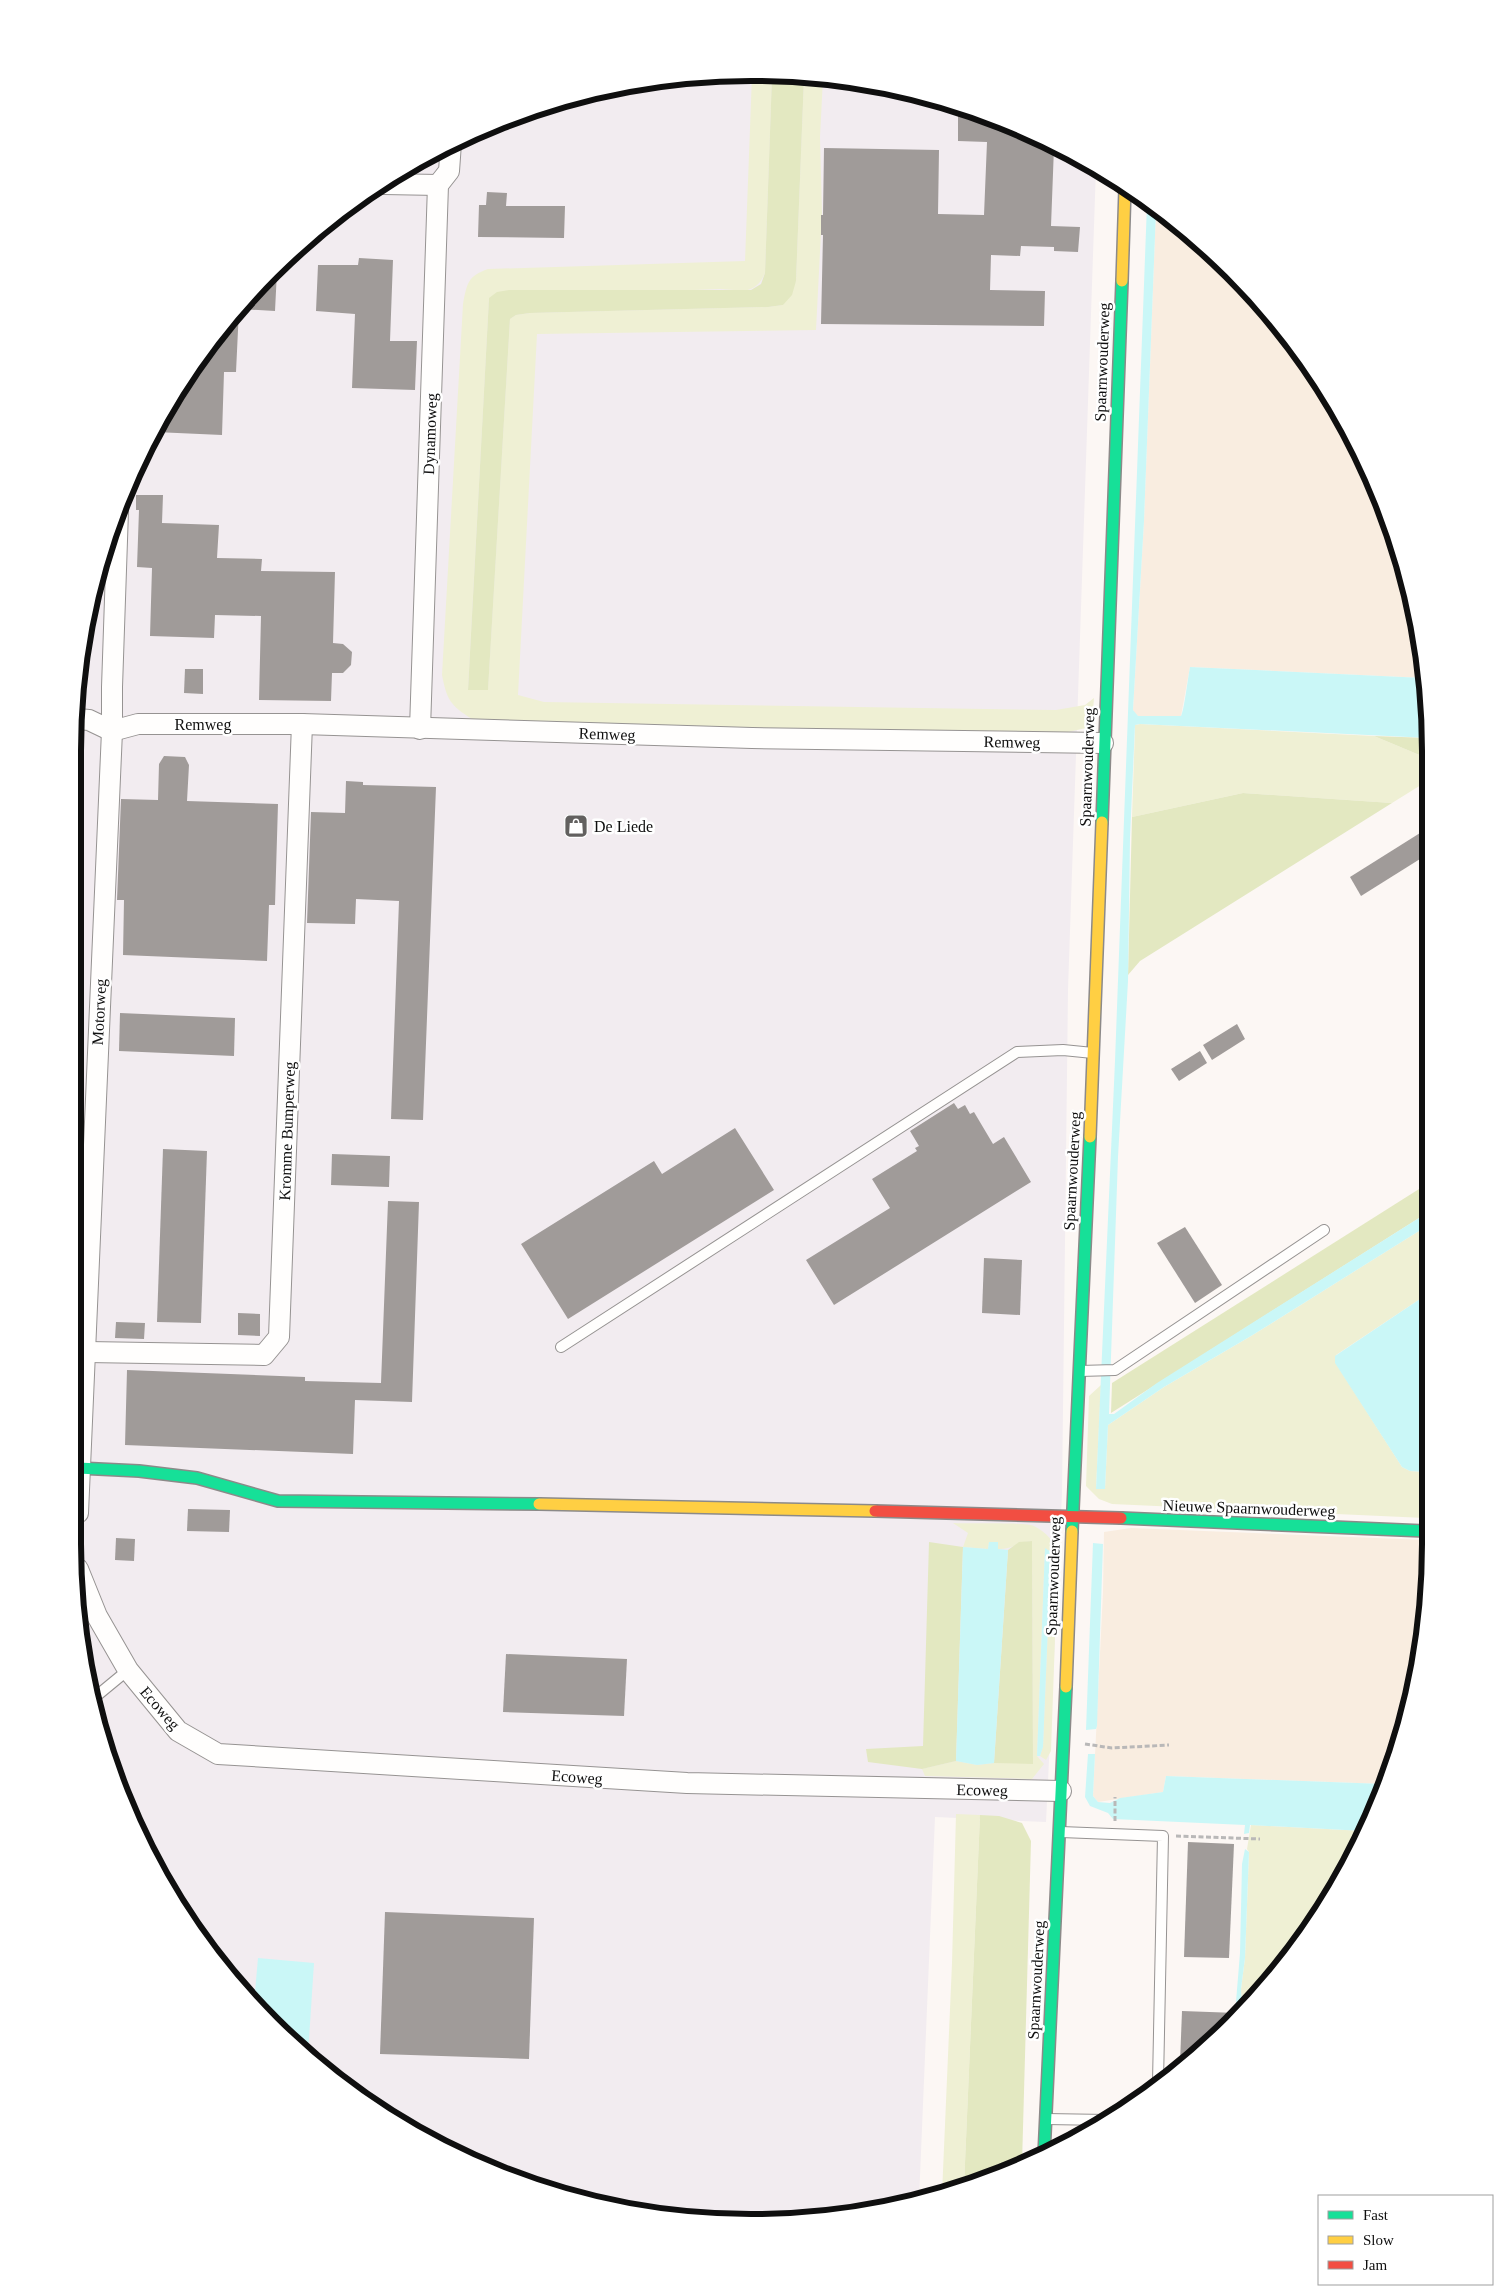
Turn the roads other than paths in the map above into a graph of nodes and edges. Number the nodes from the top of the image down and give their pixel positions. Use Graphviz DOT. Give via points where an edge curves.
graph roads {
  1 [pos="450,153"];
  2 [pos="395,184"];
  3 [pos="438,185"];
  4 [pos="1125,195"];
  5 [pos="117,536"];
  6 [pos="82,719"];
  7 [pos="302,724"];
  8 [pos="420,729"];
  9 [pos="112,731"];
  10 [pos="1104,744"];
  11 [pos="1094,1053"];
  12 [pos="84,1206"];
  13 [pos="1324,1230"];
  14 [pos="561,1347"];
  15 [pos="87,1352"];
  16 [pos="1078,1371"];
  17 [pos="81,1439"];
  18 [pos="81,1468"];
  19 [pos="1072,1516"];
  20 [pos="1422,1531"];
  21 [pos="83,1581"];
  22 [pos="128,1670"];
  23 [pos="99,1694"];
  24 [pos="1061,1791"];
  25 [pos="1059,1832"];
  26 [pos="1158,2076"];
  27 [pos="1045,2118"];
  28 [pos="1094,2120"];
  29 [pos="1044,2147"];
  1 -- 3 [label="street, Dynamoweg" via="449,171"];
  2 -- 3 [label="street"];
  3 -- 8 [label="street, Dynamoweg"];
  4 -- 10 [label="street, Spaarnwouderweg"];
  5 -- 9 [label="street, Motorweg"];
  6 -- 9 [label="street"];
  7 -- 8 [label="street, Remweg"];
  7 -- 9 [label="street, Remweg" via="138,724"];
  7 -- 15 [label="street, Kromme Bumperweg" via="279,1337 264,1355"];
  8 -- 10 [label="street, Remweg"];
  9 -- 12 [label="street, Motorweg"];
  10 -- 11 [label="street, Spaarnwouderweg"];
  11 -- 14 [label="lane" via="1063,1050 1018,1052"];
  11 -- 16 [label="street, Spaarnwouderweg"];
  12 -- 15 [label="street, Motorweg"];
  13 -- 16 [label="lane" via="1115,1370"];
  15 -- 17 [label="street, Motorweg"];
  16 -- 19 [label="street, Spaarnwouderweg"];
  18 -- 19 [label="street, Nieuwe Spaarnwouderweg" via="197,1478 278,1501 583,1504"];
  19 -- 20 [label="street, Nieuwe Spaarnwouderweg"];
  19 -- 24 [label="street, Spaarnwouderweg"];
  21 -- 22 [label="street" via="97,1616"];
  22 -- 23 [label="lane"];
  22 -- 24 [label="street, Ecoweg" via="178,1731 218,1754 687,1784"];
  24 -- 25 [label="street, Spaarnwouderweg"];
  25 -- 26 [label="lane" via="1163,1836"];
  25 -- 27 [label="street, Spaarnwouderweg"];
  27 -- 28 [label="lane"];
  27 -- 29 [label="street, Spaarnwouderweg"];
}
